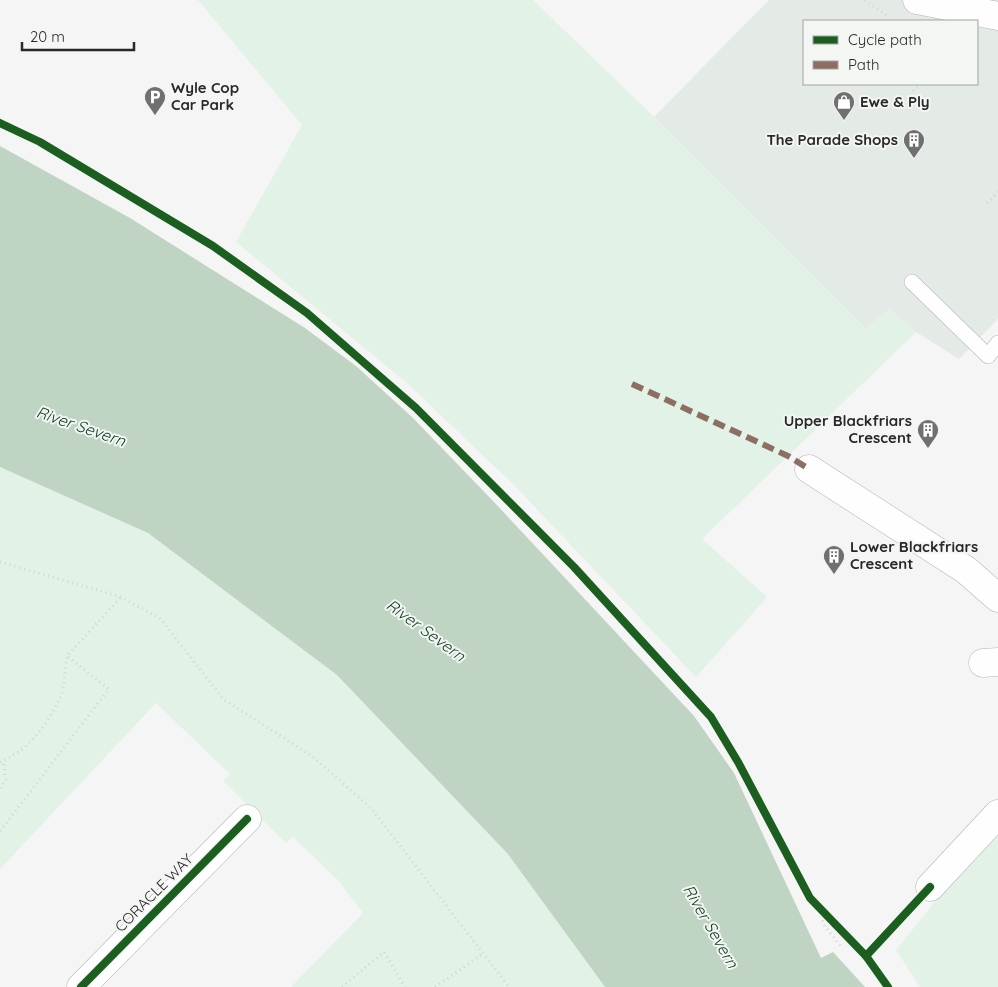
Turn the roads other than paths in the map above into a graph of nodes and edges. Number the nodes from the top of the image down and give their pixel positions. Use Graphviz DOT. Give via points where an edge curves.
graph roads {
  1 [pos="926,1"];
  2 [pos="988,19"];
  3 [pos="912,282"];
  4 [pos="998,343"];
  5 [pos="808,469"];
  6 [pos="998,598"];
  7 [pos="998,814"];
  8 [pos="247,819"];
  9 [pos="930,887"];
  10 [pos="81,987"];
  1 -- 2 [label="street"];
  3 -- 4 [label="lane" via="988,356"];
  5 -- 6 [label="street" via="966,570"];
  7 -- 9 [label="street"];
  8 -- 10 [label="street, CORACLE WAY"];
}
